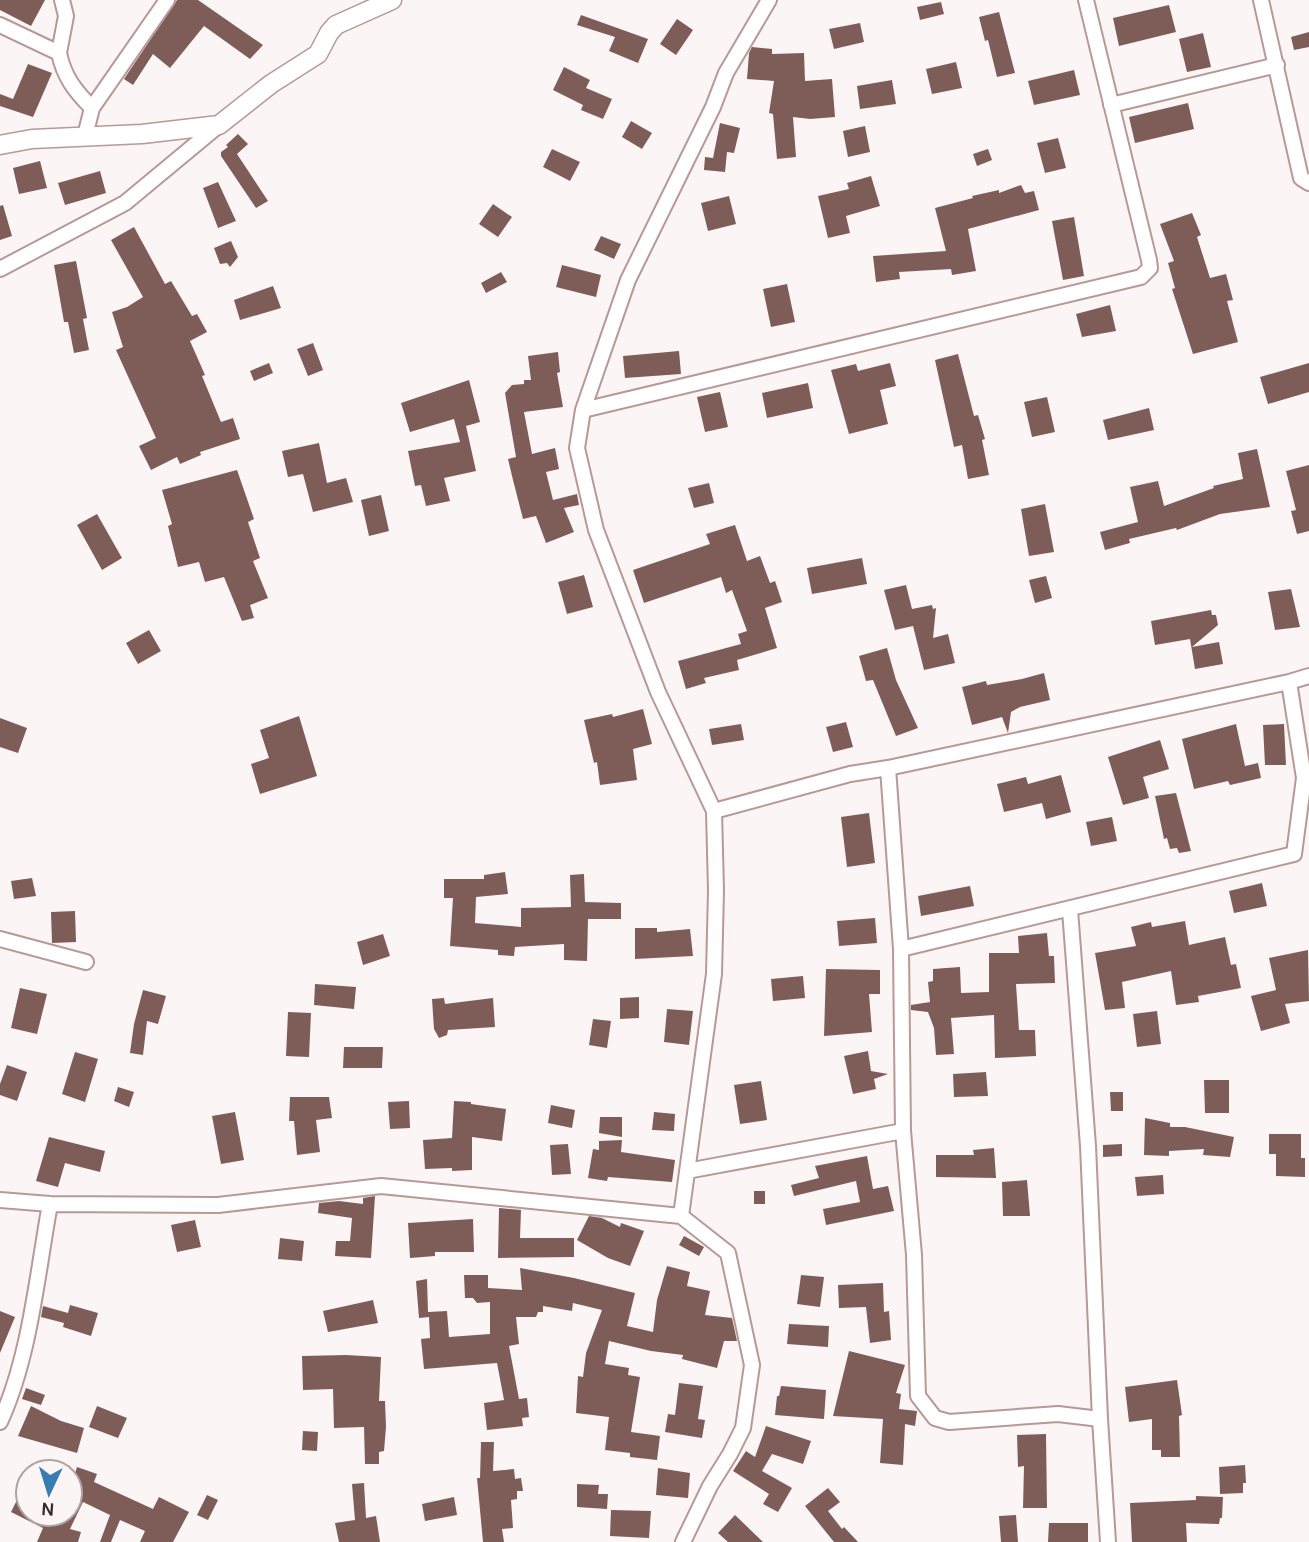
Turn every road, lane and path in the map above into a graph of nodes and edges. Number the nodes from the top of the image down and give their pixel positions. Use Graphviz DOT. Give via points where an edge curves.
graph roads {
  1 [pos="62,0"];
  2 [pos="167,0"];
  3 [pos="392,0"];
  4 [pos="769,0"];
  5 [pos="1086,0"];
  6 [pos="1261,0"];
  7 [pos="0,25"];
  8 [pos="59,53"];
  9 [pos="1277,65"];
  10 [pos="1111,105"];
  11 [pos="92,108"];
  12 [pos="219,125"];
  13 [pos="85,136"];
  14 [pos="0,145"];
  15 [pos="1309,184"];
  16 [pos="0,269"];
  17 [pos="583,410"];
  18 [pos="1309,676"];
  19 [pos="1289,682"];
  20 [pos="888,768"];
  21 [pos="1306,777"];
  22 [pos="714,811"];
  23 [pos="1070,910"];
  24 [pos="0,939"];
  25 [pos="901,949"];
  26 [pos="86,962"];
  27 [pos="904,1131"];
  28 [pos="687,1171"];
  29 [pos="0,1200"];
  30 [pos="50,1205"];
  31 [pos="681,1216"];
  32 [pos="1100,1419"];
  33 [pos="0,1422"];
  34 [pos="683,1542"];
  35 [pos="1108,1542"];
  1 -- 8 [label="street" via="66,16"];
  2 -- 11 [label="street"];
  3 -- 12 [label="street" via="336,25 318,54"];
  4 -- 17 [label="street" via="726,73 628,280"];
  5 -- 10 [label="street"];
  6 -- 9 [label="street"];
  7 -- 8 [label="street"];
  8 -- 11 [label="street" via="72,89"];
  9 -- 10 [label="street"];
  9 -- 15 [label="street" via="1301,178"];
  10 -- 17 [label="street" via="1149,260 1150,268 1141,277"];
  11 -- 13 [label="street"];
  12 -- 13 [label="street"];
  12 -- 16 [label="street" via="125,203"];
  13 -- 14 [label="street" via="32,138"];
  17 -- 22 [label="street" via="577,448 596,530 658,692"];
  18 -- 19 [label="street"];
  19 -- 20 [label="street"];
  19 -- 21 [label="street"];
  20 -- 22 [label="street"];
  20 -- 25 [label="street"];
  21 -- 23 [label="street" via="1294,854"];
  22 -- 28 [label="street" via="714,974"];
  23 -- 25 [label="street"];
  23 -- 32 [label="street" via="1088,1146"];
  24 -- 26 [label="street"];
  25 -- 27 [label="street"];
  27 -- 28 [label="street"];
  27 -- 32 [label="street" via="918,1396 928,1411 935,1419 949,1422 1058,1414"];
  28 -- 31 [label="street"];
  29 -- 30 [label="street"];
  30 -- 31 [label="street" via="218,1205 381,1186"];
  30 -- 33 [label="street" via="25,1342"];
  31 -- 34 [label="street" via="728,1253 752,1366 743,1428"];
  32 -- 35 [label="street"];
}
